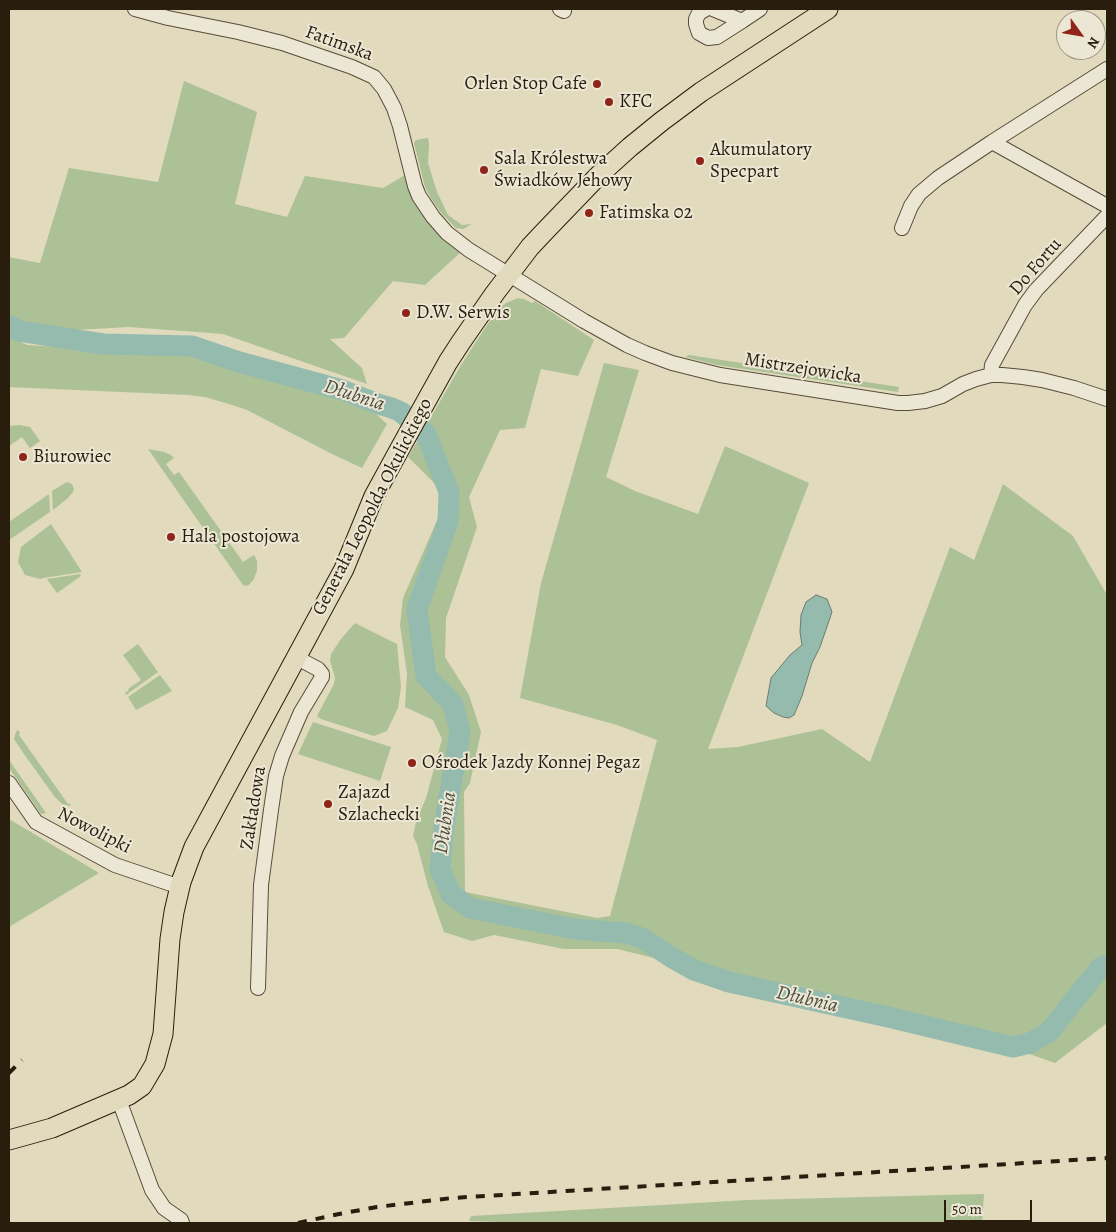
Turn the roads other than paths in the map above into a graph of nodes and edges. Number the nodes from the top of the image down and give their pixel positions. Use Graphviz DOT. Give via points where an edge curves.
graph roads {
  1 [pos="135,9"];
  2 [pos="706,9"];
  3 [pos="713,9"];
  4 [pos="760,9"];
  5 [pos="828,9"];
  6 [pos="742,21"];
  7 [pos="1107,69"];
  8 [pos="992,142"];
  9 [pos="1107,206"];
  10 [pos="1107,216"];
  11 [pos="902,228"];
  12 [pos="508,274"];
  13 [pos="991,376"];
  14 [pos="1107,399"];
  15 [pos="297,658"];
  16 [pos="9,783"];
  17 [pos="180,886"];
  18 [pos="258,988"];
  19 [pos="119,1100"];
  20 [pos="9,1140"];
  21 [pos="182,1223"];
  1 -- 12 [label="street, Fatimska" via="282,44 374,77 394,108 415,186 427,209 459,243"];
  2 -- 6 [label="street" via="699,13 696,24 699,33 706,38 716,38"];
  3 -- 6 [label="street"];
  4 -- 6 [label="street"];
  5 -- 12 [label="main road, Generała Leopolda Okulickiego" via="722,77 644,135 560,214"];
  7 -- 8 [label="street"];
  8 -- 9 [label="street"];
  8 -- 11 [label="street" via="919,194"];
  10 -- 13 [label="street, Do Fortu" via="1025,305 992,365"];
  12 -- 13 [label="street, Mistrzejowicka" via="636,349 672,363 712,373 908,403 934,399 970,381"];
  12 -- 15 [label="main road, Generała Leopolda Okulickiego" via="461,342 403,443 374,496 344,569"];
  13 -- 14 [label="street, Mistrzejowicka" via="1013,375 1042,380"];
  15 -- 17 [label="main road, Generała Leopolda Okulickiego" via="194,847"];
  15 -- 18 [label="street, Zakładowa" via="318,669 322,677 291,735 276,776 261,885"];
  16 -- 17 [label="street, Nowolipki" via="36,822 115,865"];
  17 -- 19 [label="main road, Generała Leopolda Okulickiego" via="170,939 163,1034 154,1064 142,1086"];
  19 -- 20 [label="main road, Generała Leopolda Okulickiego" via="52,1128"];
  19 -- 21 [label="street" via="152,1190 164,1208"];
}
